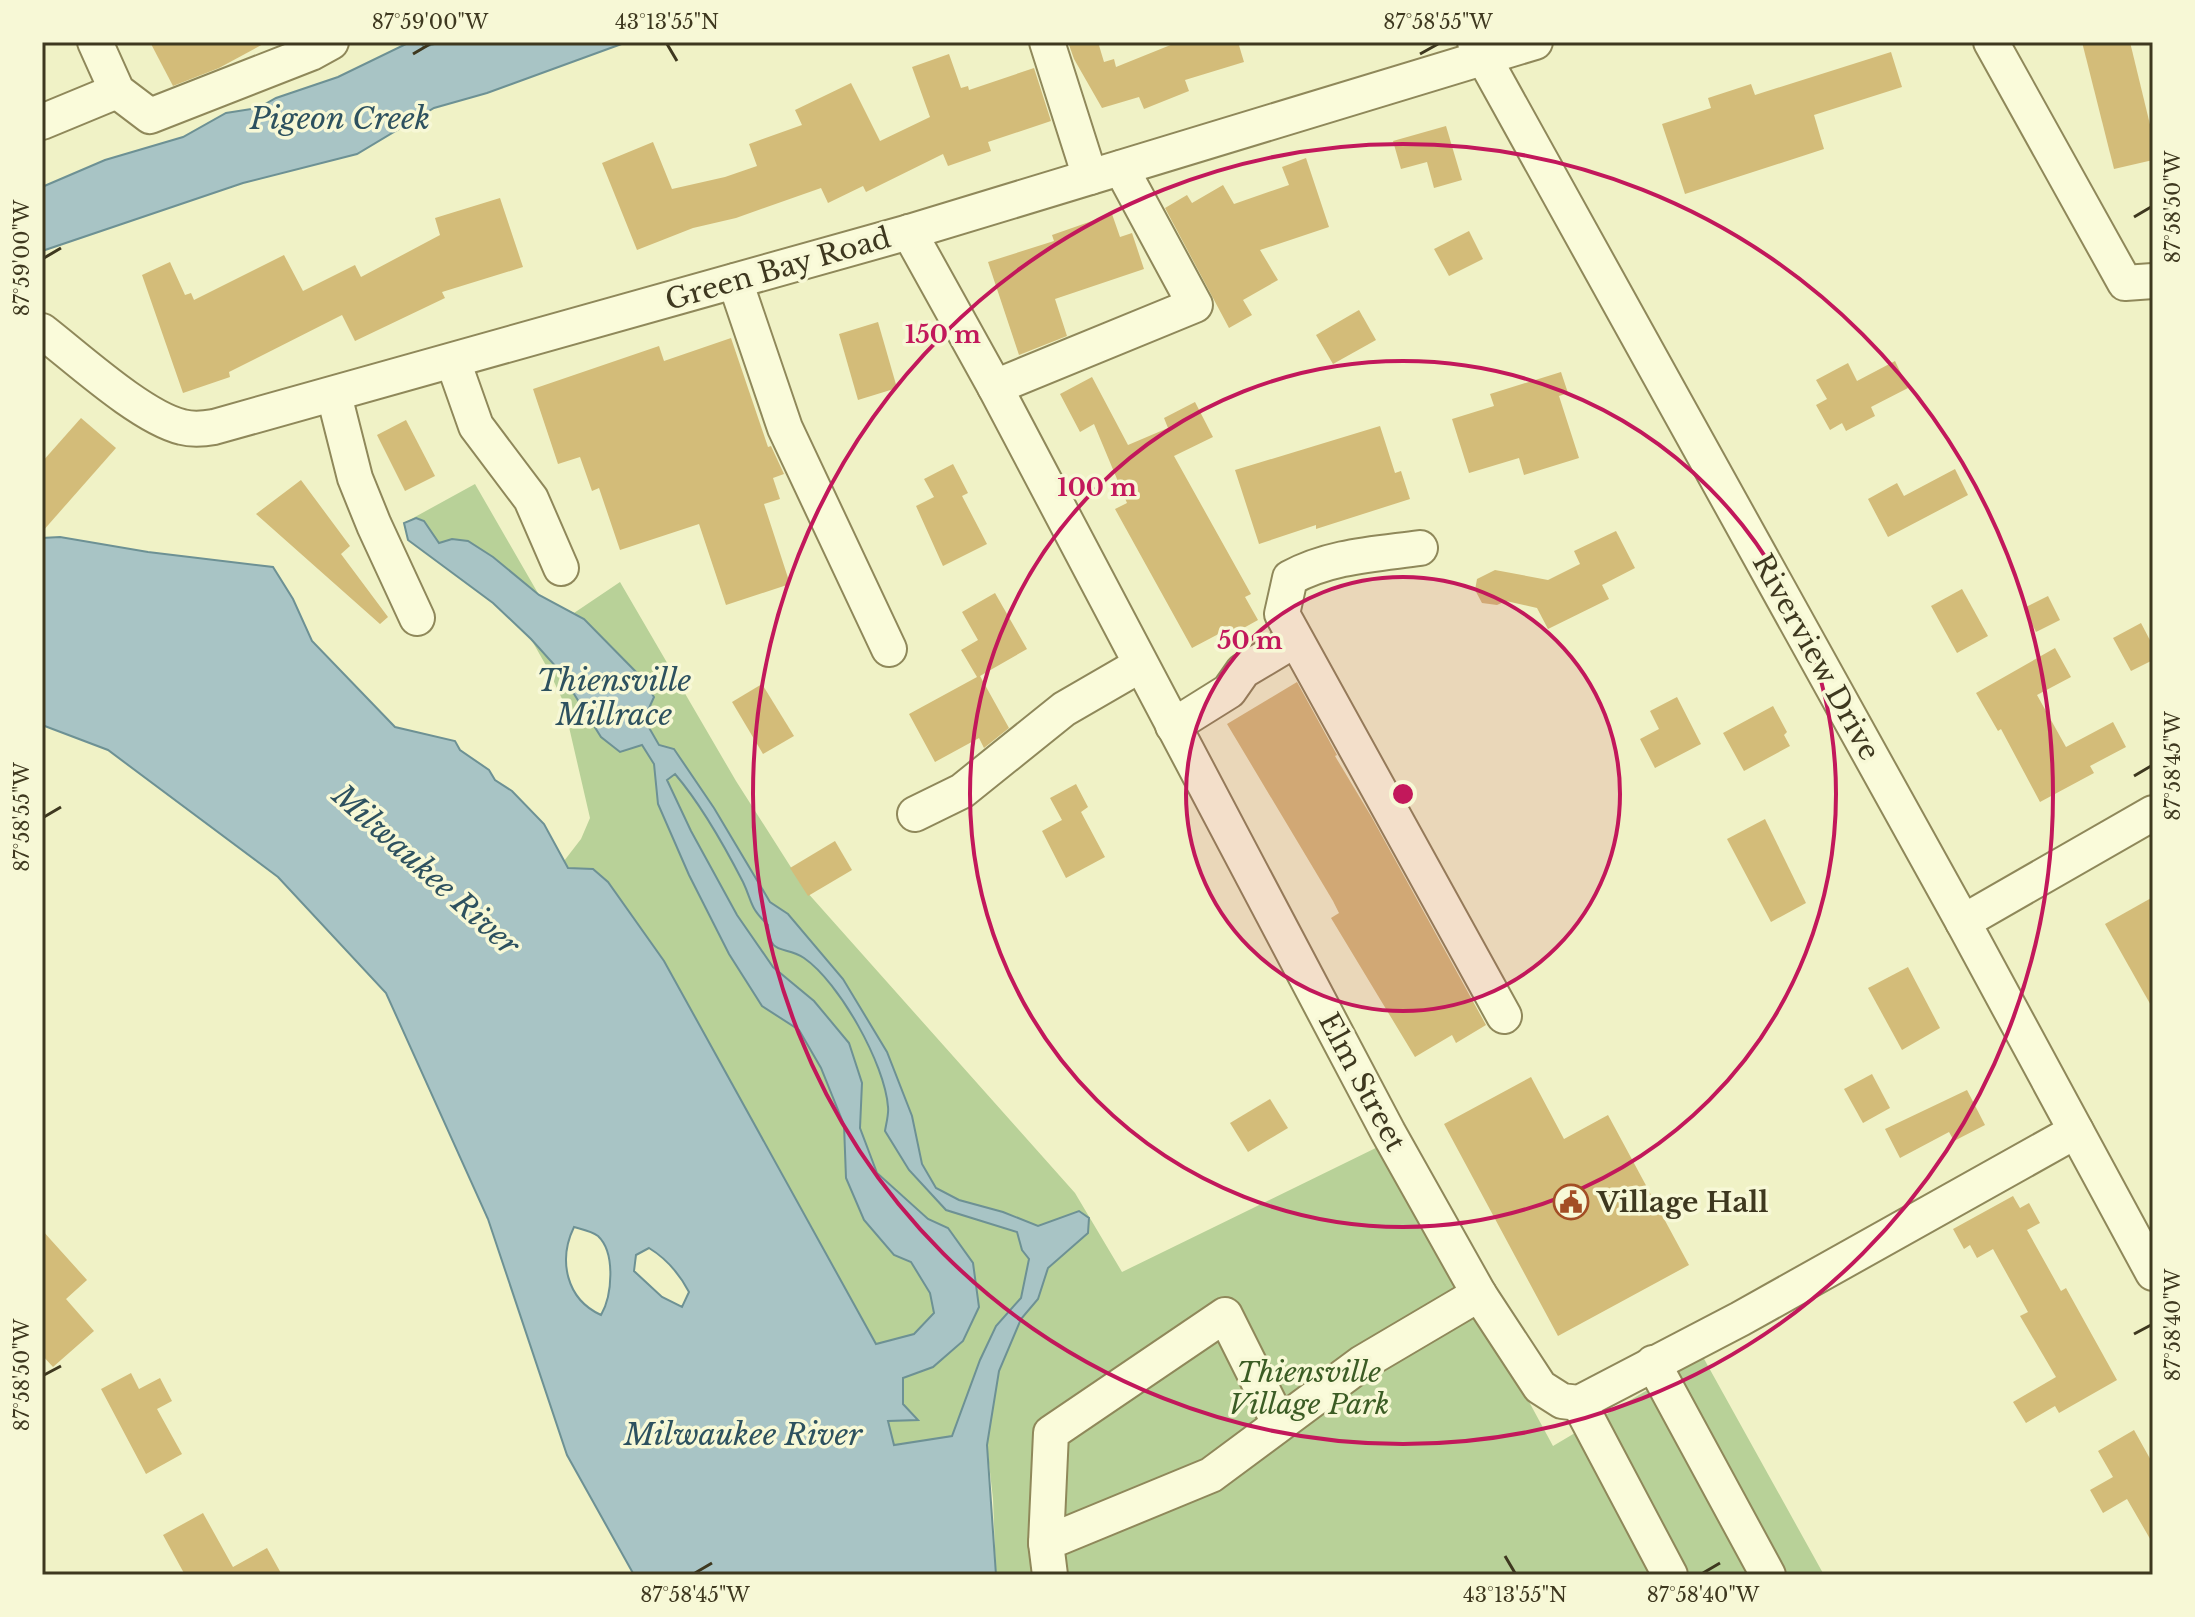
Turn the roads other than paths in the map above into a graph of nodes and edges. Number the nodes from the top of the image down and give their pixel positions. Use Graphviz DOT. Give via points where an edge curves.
graph roads {
  1 [pos="95,42"];
  2 [pos="331,42"];
  3 [pos="1047,42"];
  4 [pos="1535,42"];
  5 [pos="1991,42"];
  6 [pos="1480,50"];
  7 [pos="117,91"];
  8 [pos="42,122"];
  9 [pos="1106,172"];
  10 [pos="909,232"];
  11 [pos="735,281"];
  12 [pos="2153,281"];
  13 [pos="42,331"];
  14 [pos="453,361"];
  15 [pos="995,387"];
  16 [pos="334,395"];
  17 [pos="1420,548"];
  18 [pos="561,568"];
  19 [pos="417,618"];
  20 [pos="1295,640"];
  21 [pos="889,649"];
  22 [pos="1140,665"];
  23 [pos="1166,714"];
  24 [pos="2153,813"];
  25 [pos="915,814"];
  26 [pos="1963,922"];
  27 [pos="1504,1016"];
  28 [pos="2076,1131"];
  29 [pos="2153,1273"];
  30 [pos="1479,1294"];
  31 [pos="1653,1363"];
  32 [pos="1579,1403"];
  33 [pos="1279,1423"];
  34 [pos="1048,1559"];
  35 [pos="1670,1575"];
  36 [pos="1768,1575"];
  1 -- 7 [label="street"];
  2 -- 7 [label="street" via="150,116"];
  3 -- 9 [label="street"];
  4 -- 6 [label="street, Green Bay Road"];
  5 -- 12 [label="street" via="2125,283"];
  6 -- 9 [label="street, Green Bay Road"];
  6 -- 26 [label="street, Riverview Drive"];
  7 -- 8 [label="street"];
  9 -- 10 [label="street, Green Bay Road"];
  9 -- 15 [label="street" via="1195,305"];
  10 -- 11 [label="street, Green Bay Road"];
  10 -- 15 [label="street, Elm Street"];
  11 -- 14 [label="street, Green Bay Road"];
  11 -- 21 [label="street" via="785,428"];
  13 -- 16 [label="street, Green Bay Road" via="148,413 182,427 214,427"];
  14 -- 16 [label="street, Green Bay Road"];
  14 -- 18 [label="street" via="476,426 531,499"];
  15 -- 22 [label="street, Elm Street"];
  16 -- 19 [label="street" via="355,478"];
  17 -- 20 [label="street" via="1334,560 1290,578 1282,614"];
  20 -- 23 [label="street" via="1243,671 1220,672"];
  20 -- 27 [label="street"];
  22 -- 23 [label="street, Elm Street"];
  22 -- 25 [label="street" via="1064,709 962,791"];
  23 -- 30 [label="street, Elm Street"];
  24 -- 26 [label="street"];
  26 -- 28 [label="street, Riverview Drive"];
  28 -- 29 [label="street, Riverview Drive"];
  28 -- 31 [label="street"];
  30 -- 32 [label="street, Elm Street" via="1540,1387 1562,1401"];
  30 -- 33 [label="street" via="1362,1363"];
  31 -- 32 [label="street"];
  31 -- 36 [label="street"];
  32 -- 35 [label="street"];
  33 -- 34 [label="street" via="1211,1475"];
  33 -- 34 [label="street" via="1225,1315 1051,1433"];
}
